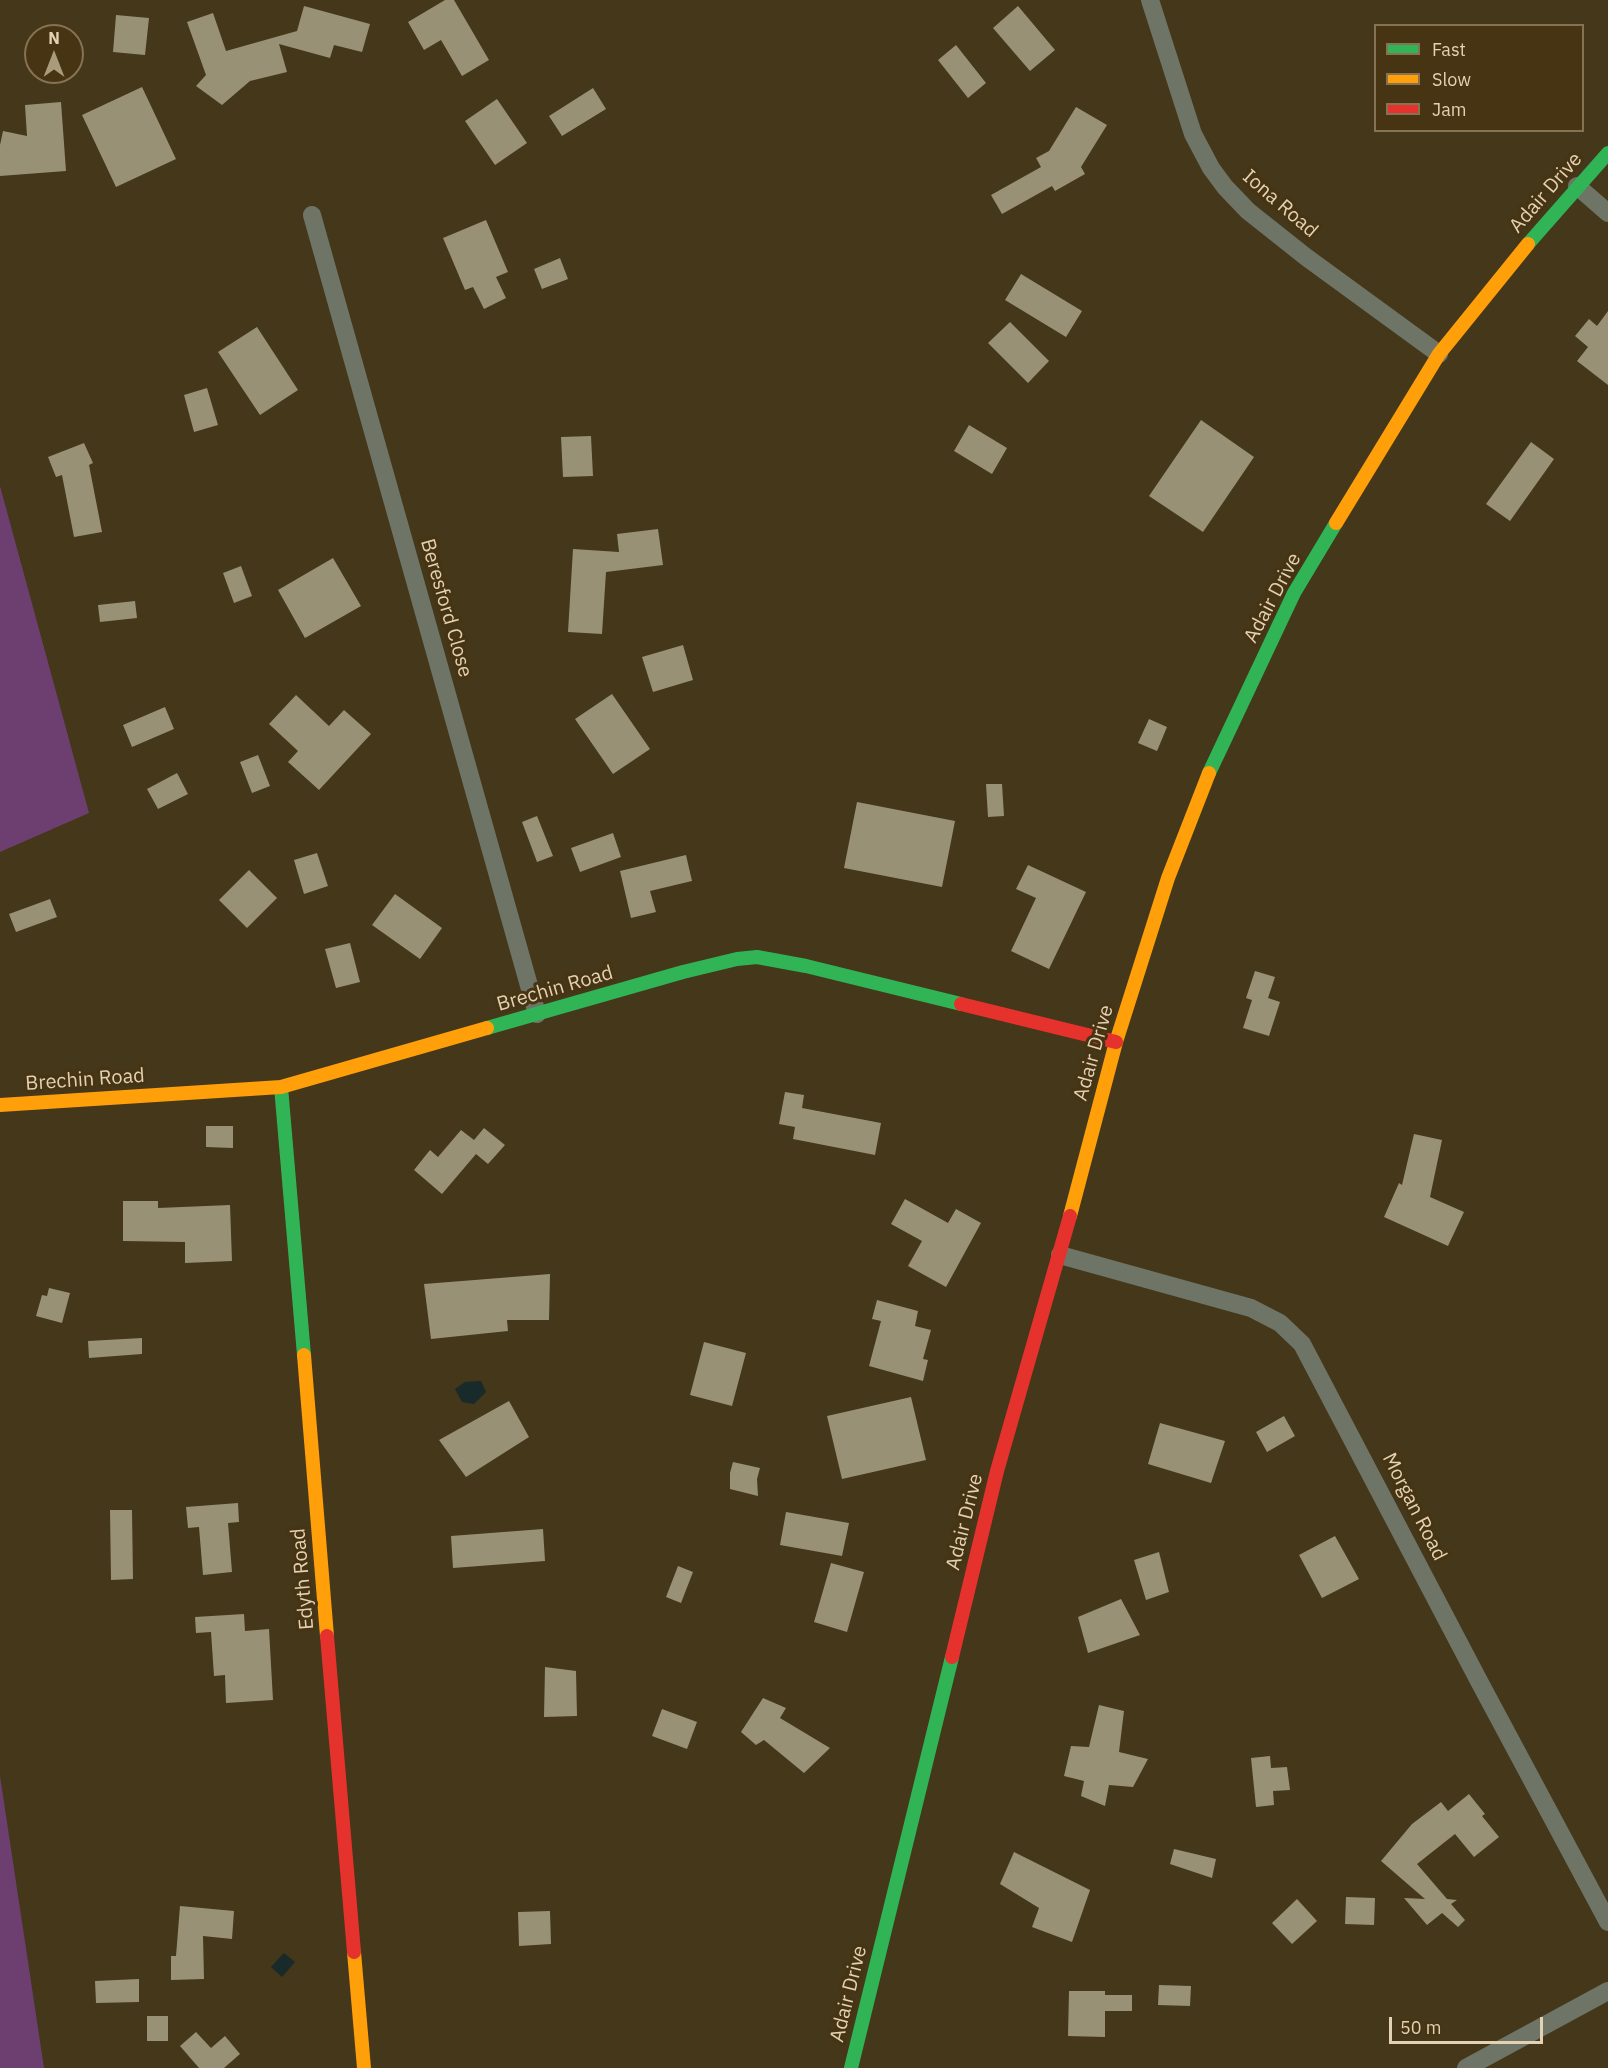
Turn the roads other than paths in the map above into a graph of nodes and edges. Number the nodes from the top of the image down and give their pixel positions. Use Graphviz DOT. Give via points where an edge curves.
graph roads {
  1 [pos="1150,0"];
  2 [pos="1608,153"];
  3 [pos="1577,186"];
  4 [pos="1608,213"];
  5 [pos="312,215"];
  6 [pos="1439,354"];
  7 [pos="537,1014"];
  8 [pos="1116,1042"];
  9 [pos="281,1087"];
  10 [pos="0,1106"];
  11 [pos="1060,1255"];
  12 [pos="1608,1922"];
  13 [pos="1608,1991"];
  14 [pos="364,2068"];
  15 [pos="851,2068"];
  16 [pos="1466,2068"];
  1 -- 6 [label="street, Iona Road" via="1193,134 1225,188 1306,257"];
  2 -- 3 [label="street, Adair Drive"];
  3 -- 4 [label="street"];
  3 -- 6 [label="street, Adair Drive"];
  5 -- 7 [label="street, Beresford Close"];
  6 -- 8 [label="street, Adair Drive" via="1294,593 1213,764 1168,879"];
  7 -- 8 [label="street, Brechin Road" via="683,972 757,957"];
  7 -- 9 [label="street, Brechin Road"];
  8 -- 11 [label="street, Adair Drive"];
  9 -- 10 [label="street, Brechin Road"];
  9 -- 14 [label="street, Edyth Road"];
  11 -- 12 [label="street, Morgan Road" via="1251,1308 1280,1323 1302,1344"];
  11 -- 15 [label="street, Adair Drive" via="997,1471"];
  13 -- 16 [label="street"];
}
